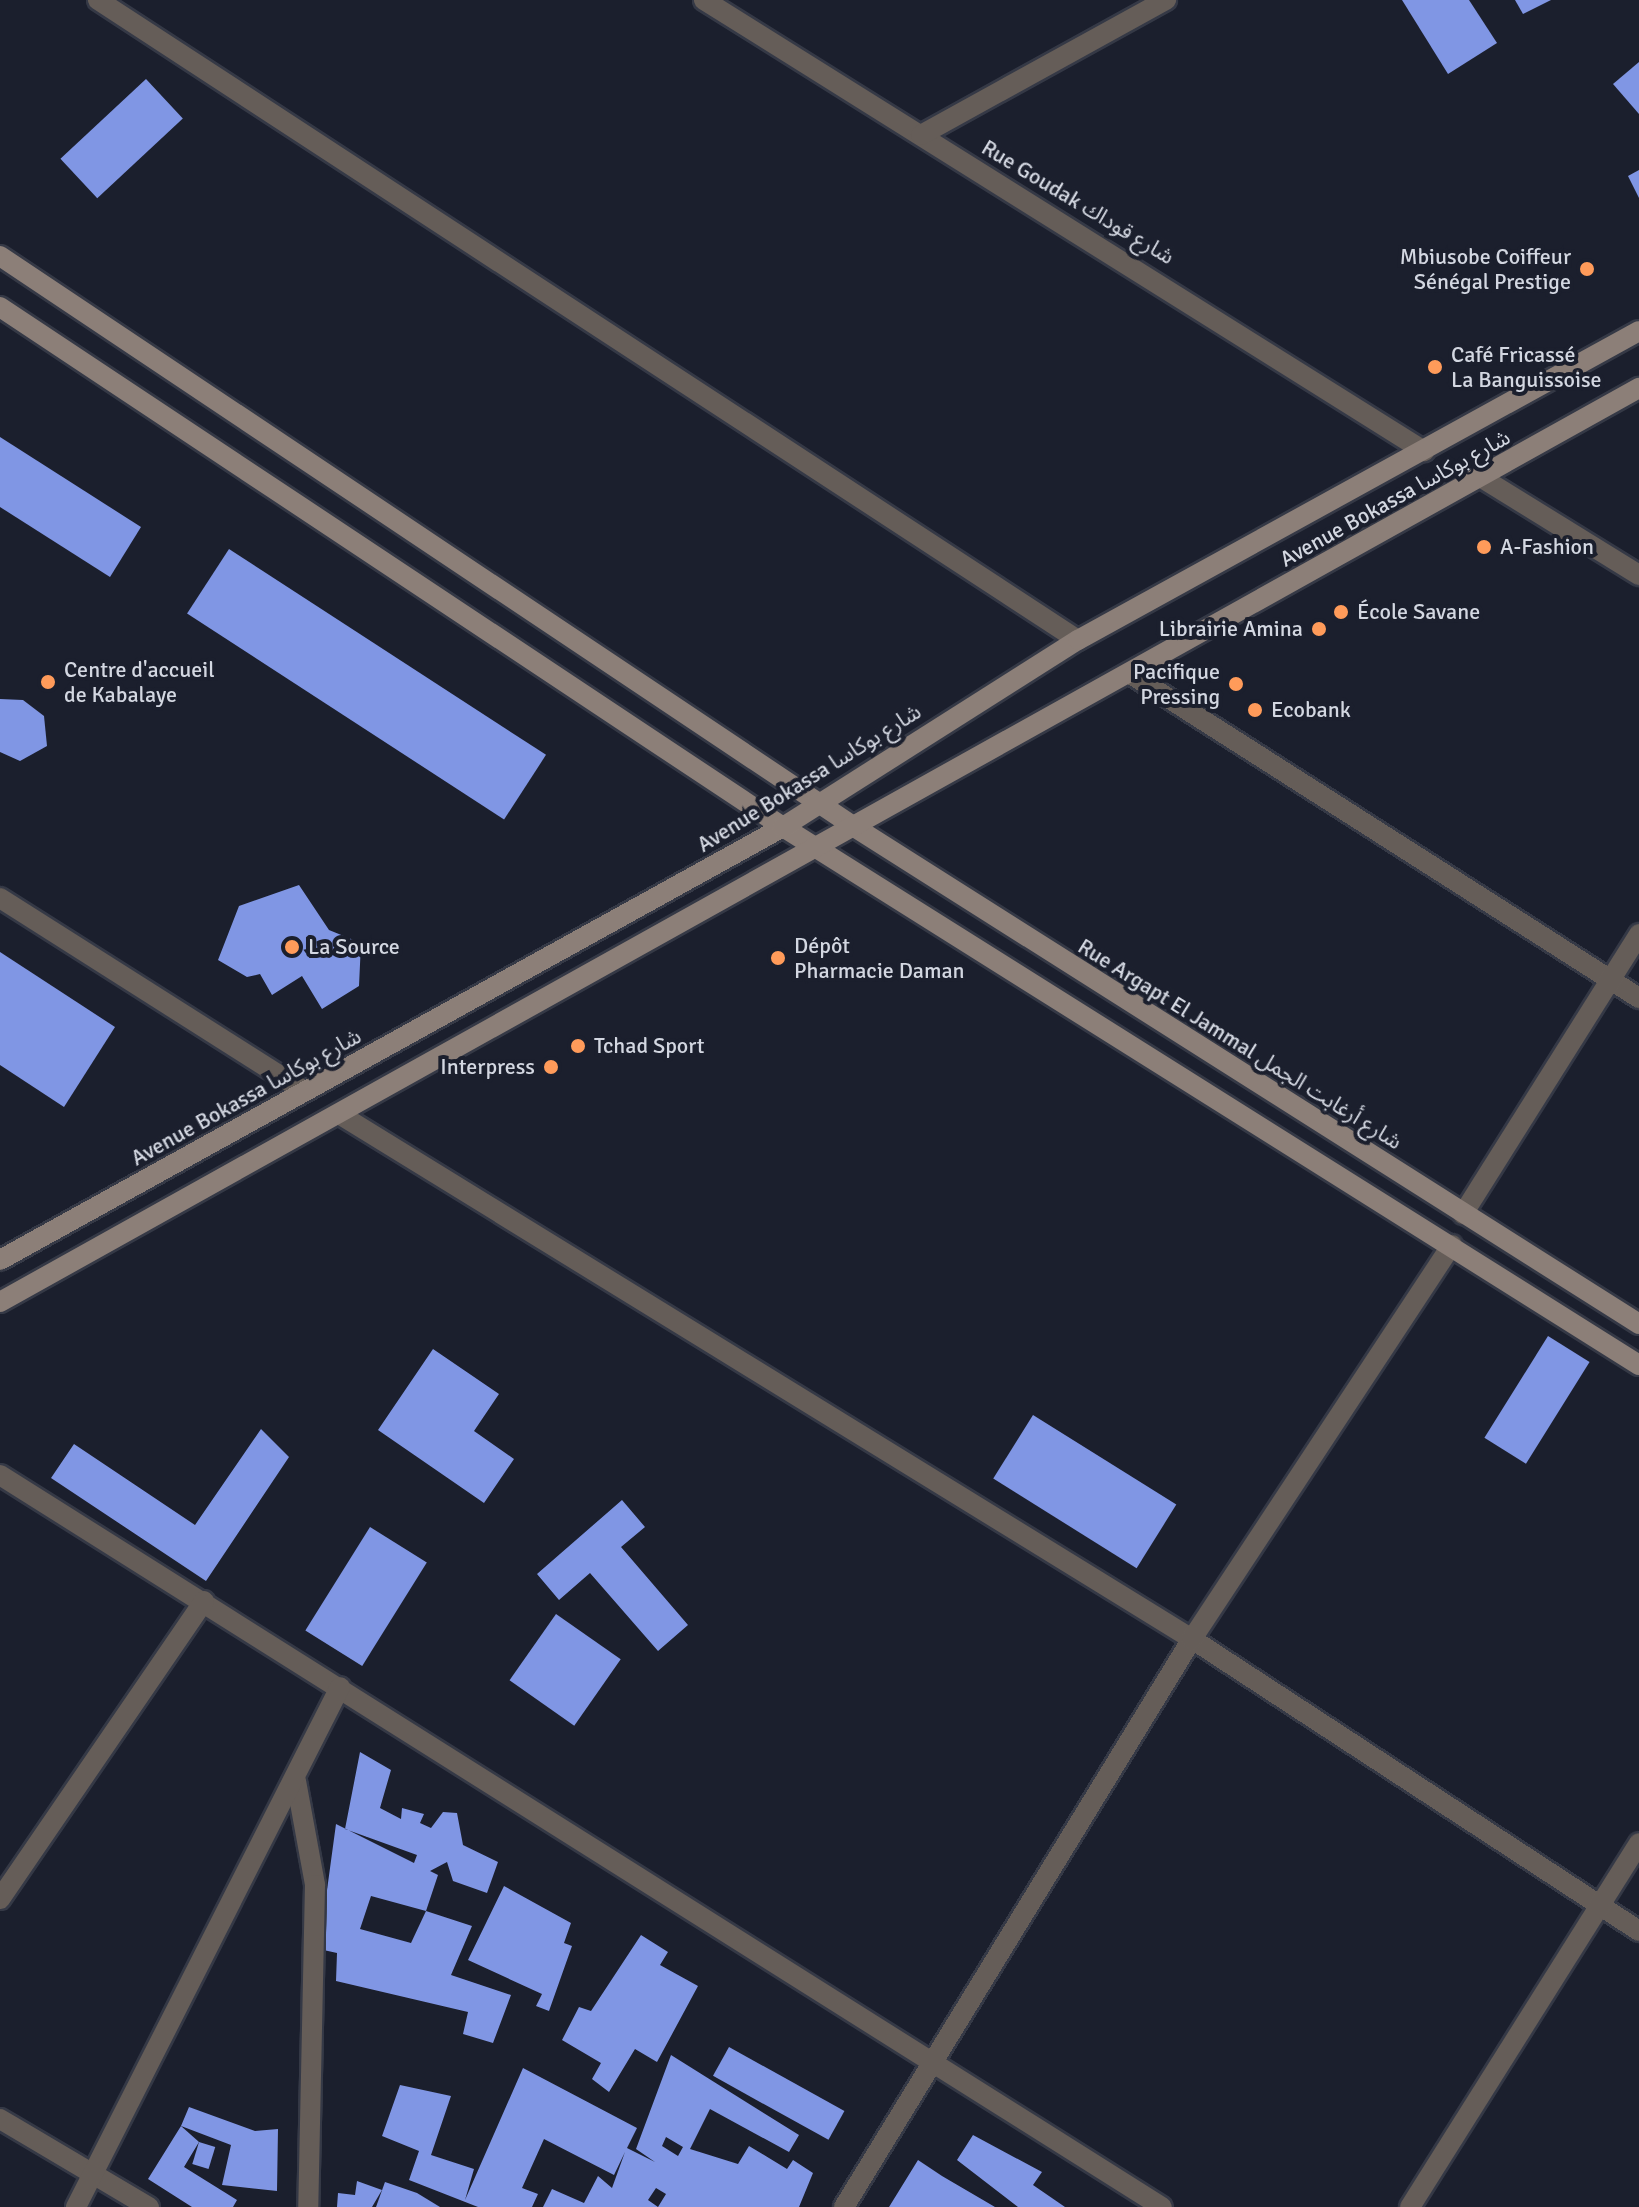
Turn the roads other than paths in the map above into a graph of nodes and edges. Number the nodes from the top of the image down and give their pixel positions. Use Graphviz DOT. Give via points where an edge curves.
graph roads {
  1 [pos="98,0"];
  2 [pos="704,0"];
  3 [pos="1166,0"];
  4 [pos="921,135"];
  5 [pos="0,256"];
  6 [pos="0,307"];
  7 [pos="1639,331"];
  8 [pos="1639,388"];
  9 [pos="1424,451"];
  10 [pos="1482,478"];
  11 [pos="1639,575"];
  12 [pos="1078,640"];
  13 [pos="1129,673"];
  14 [pos="817,802"];
  15 [pos="783,827"];
  16 [pos="856,828"];
  17 [pos="819,849"];
  18 [pos="0,898"];
  19 [pos="1639,934"];
  20 [pos="1609,980"];
  21 [pos="1639,998"];
  22 [pos="304,1091"];
  23 [pos="339,1114"];
  24 [pos="1463,1214"];
  25 [pos="1452,1245"];
  26 [pos="0,1260"];
  27 [pos="0,1302"];
  28 [pos="1639,1324"];
  29 [pos="1639,1365"];
  30 [pos="0,1475"];
  31 [pos="204,1601"];
  32 [pos="1192,1639"];
  33 [pos="340,1687"];
  34 [pos="296,1781"];
  35 [pos="1639,1843"];
  36 [pos="0,1899"];
  37 [pos="1601,1906"];
  38 [pos="1639,1931"];
  39 [pos="935,2059"];
  40 [pos="0,2119"];
  41 [pos="95,2176"];
  42 [pos="76,2207"];
  43 [pos="149,2207"];
  44 [pos="308,2207"];
  45 [pos="844,2207"];
  46 [pos="1162,2207"];
  47 [pos="1410,2207"];
  1 -- 12 [label="street"];
  2 -- 4 [label="street, Rue Goudak شارع قوداك"];
  3 -- 4 [label="street"];
  4 -- 9 [label="street, Rue Goudak شارع قوداك"];
  5 -- 14 [label="street, Rue Argapt El Jammal شارع أرغابت الجمل"];
  6 -- 15 [label="street"];
  7 -- 9 [label="street, Avenue Bokassa شارع بوكاسا"];
  8 -- 10 [label="street, Avenue Bokassa شارع بوكاسا"];
  9 -- 12 [label="street, Avenue Bokassa شارع بوكاسا"];
  10 -- 11 [label="street"];
  10 -- 13 [label="street, Avenue Bokassa شارع بوكاسا"];
  12 -- 14 [label="street, Avenue Bokassa شارع بوكاسا"];
  13 -- 16 [label="street, Avenue Bokassa شارع بوكاسا"];
  13 -- 20 [label="street"];
  14 -- 15 [label="street, Avenue Bokassa شارع بوكاسا"];
  14 -- 16 [label="street, Rue Argapt El Jammal شارع أرغابت الجمل"];
  15 -- 17 [label="street"];
  15 -- 22 [label="street, Avenue Bokassa شارع بوكاسا"];
  16 -- 17 [label="street, Avenue Bokassa شارع بوكاسا"];
  16 -- 24 [label="street, Rue Argapt El Jammal شارع أرغابت الجمل"];
  17 -- 23 [label="street, Avenue Bokassa شارع بوكاسا"];
  17 -- 25 [label="street"];
  18 -- 22 [label="street"];
  19 -- 20 [label="street"];
  20 -- 21 [label="street"];
  20 -- 24 [label="street"];
  22 -- 26 [label="street, Avenue Bokassa شارع بوكاسا"];
  23 -- 27 [label="street, Avenue Bokassa شارع بوكاسا"];
  23 -- 32 [label="street"];
  24 -- 28 [label="street, Rue Argapt El Jammal شارع أرغابت الجمل"];
  25 -- 29 [label="street"];
  25 -- 32 [label="street"];
  30 -- 31 [label="street"];
  31 -- 33 [label="street"];
  31 -- 36 [label="street"];
  32 -- 37 [label="street"];
  32 -- 39 [label="street"];
  33 -- 34 [label="street"];
  33 -- 39 [label="street"];
  34 -- 41 [label="street"];
  34 -- 44 [label="street" via="315,1885"];
  35 -- 37 [label="street"];
  37 -- 38 [label="street"];
  37 -- 47 [label="street"];
  39 -- 45 [label="street"];
  39 -- 46 [label="street"];
  40 -- 41 [label="street"];
  41 -- 42 [label="street"];
  41 -- 43 [label="street"];
}
